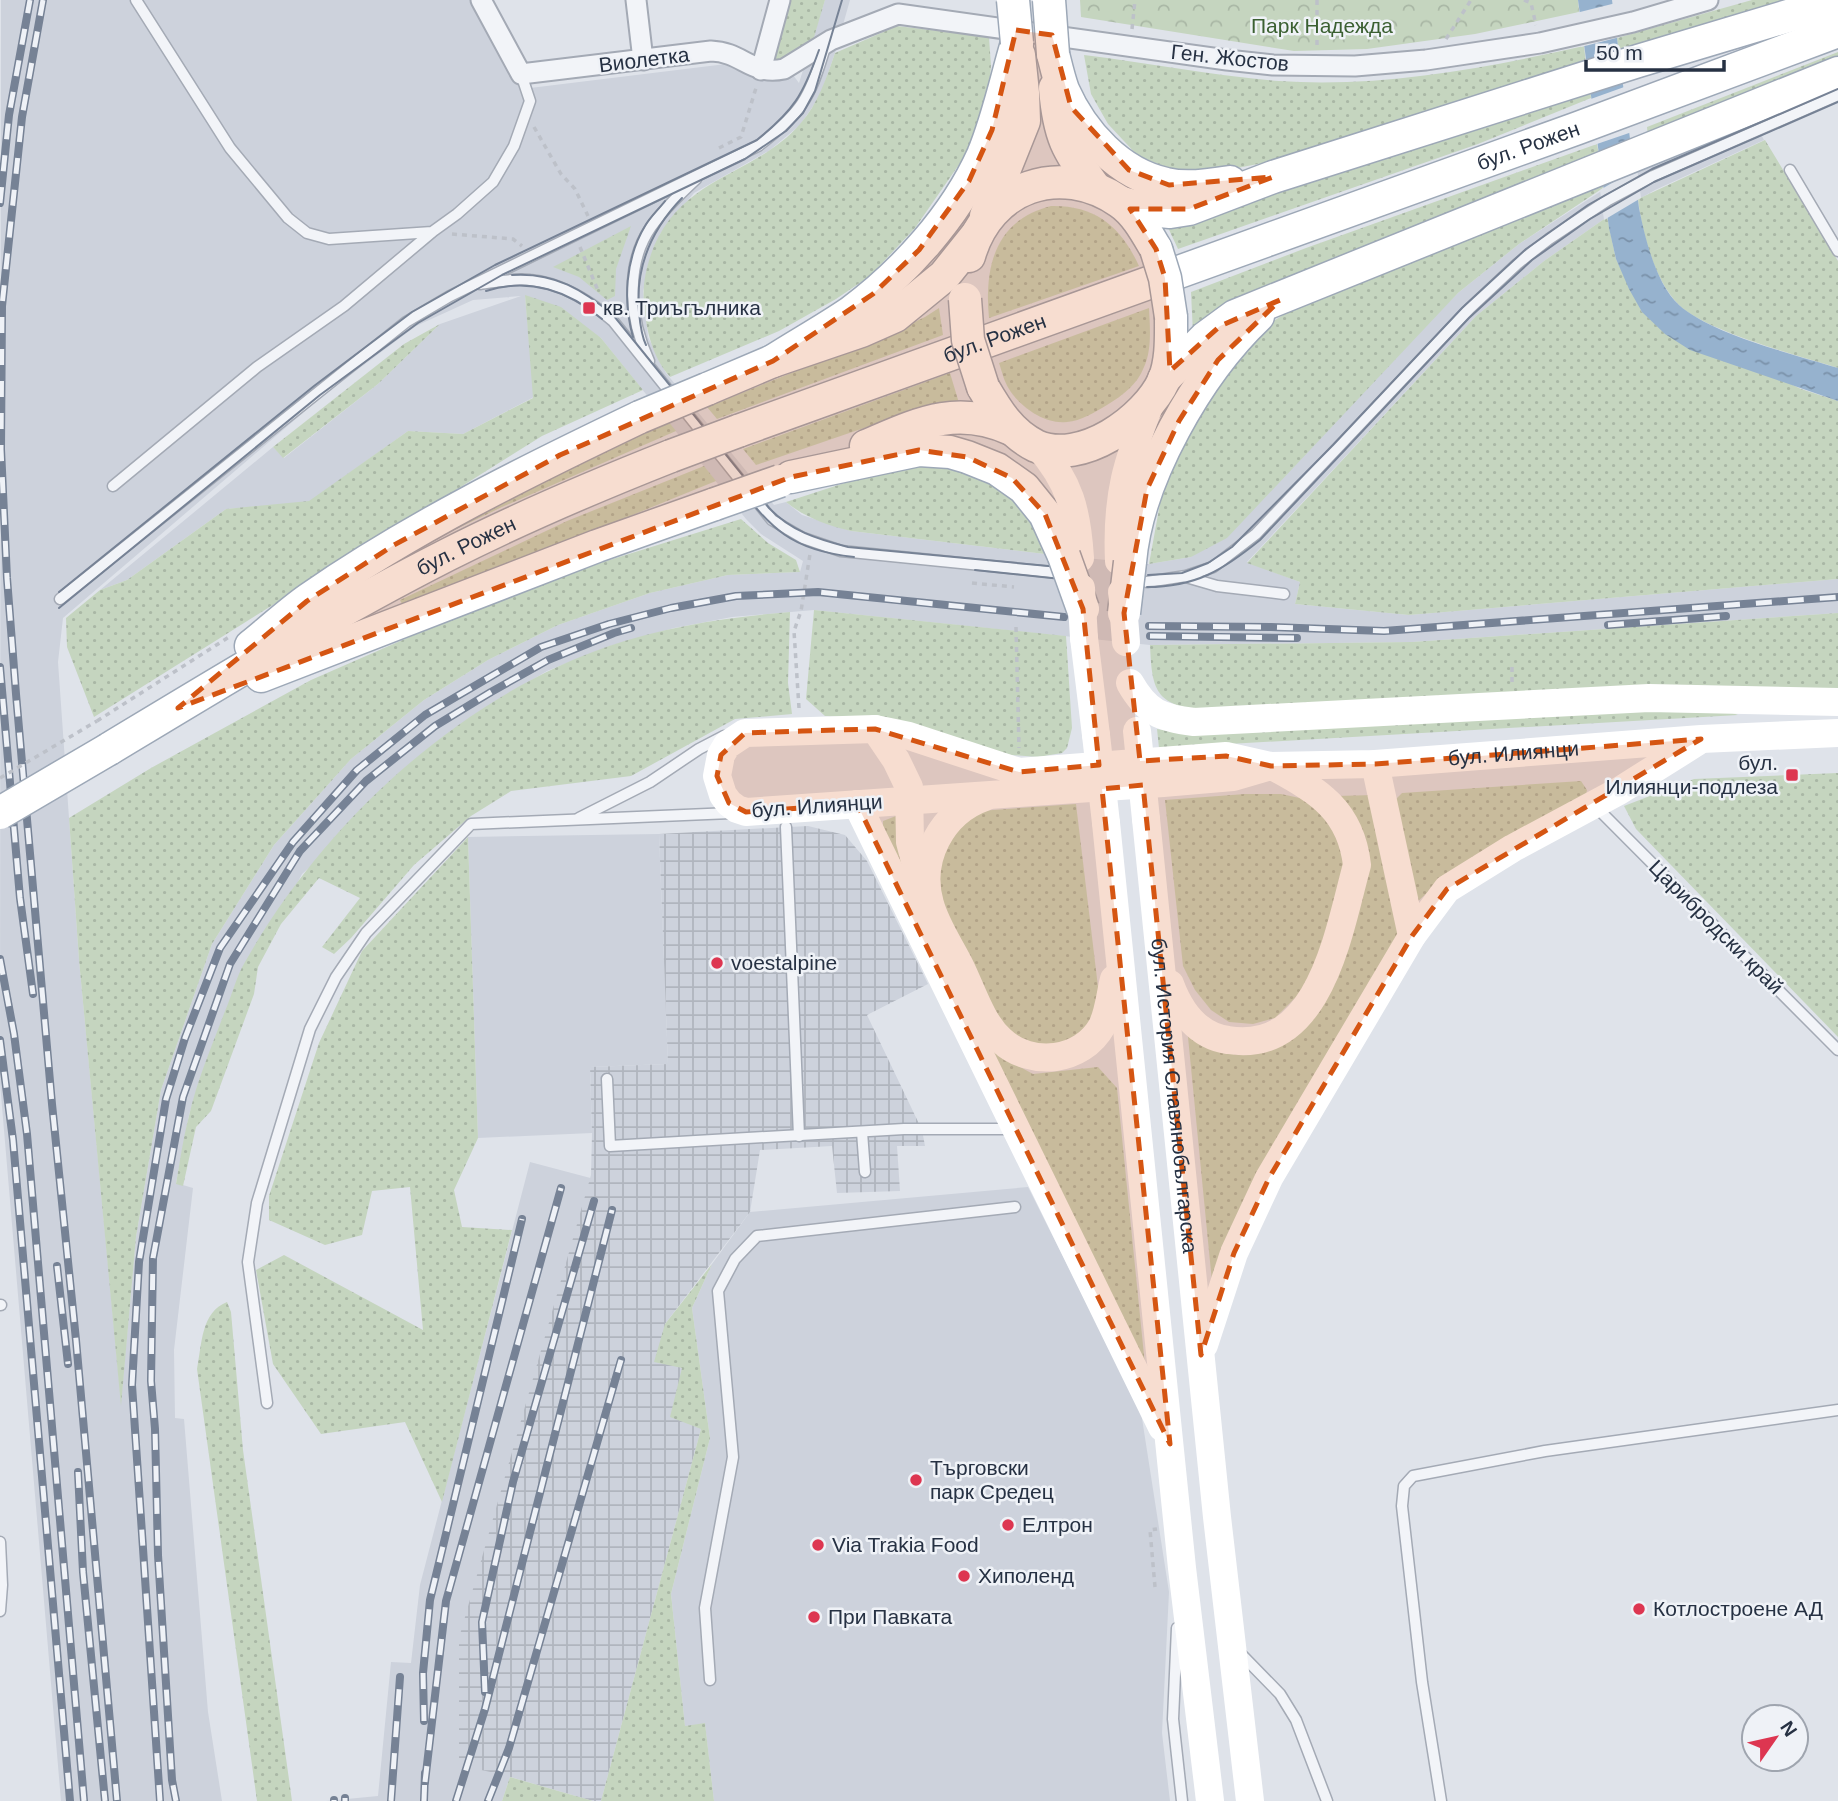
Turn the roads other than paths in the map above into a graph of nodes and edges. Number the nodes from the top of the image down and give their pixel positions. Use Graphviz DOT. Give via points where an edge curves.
graph roads {
  1 [pos="136,0"];
  2 [pos="481,0"];
  3 [pos="636,0"];
  4 [pos="780,0"];
  5 [pos="1013,0"];
  6 [pos="1049,0"];
  7 [pos="1708,0"];
  8 [pos="1838,1"];
  9 [pos="1838,30"];
  10 [pos="826,43"];
  11 [pos="1017,43"];
  12 [pos="1053,54"];
  13 [pos="643,60"];
  14 [pos="761,70"];
  15 [pos="1838,72"];
  16 [pos="521,74"];
  17 [pos="1838,95"];
  18 [pos="1651,162"];
  19 [pos="1790,170"];
  20 [pos="703,172"];
  21 [pos="1273,177"];
  22 [pos="1109,196"];
  23 [pos="979,230"];
  24 [pos="432,232"];
  25 [pos="1838,251"];
  26 [pos="472,285"];
  27 [pos="1280,300"];
  28 [pos="773,361"];
  29 [pos="656,377"];
  30 [pos="1159,388"];
  31 [pos="1012,429"];
  32 [pos="1038,446"];
  33 [pos="786,479"];
  34 [pos="113,486"];
  35 [pos="1068,563"];
  36 [pos="1132,568"];
  37 [pos="1186,576"];
  38 [pos="1284,594"];
  39 [pos="60,599"];
  40 [pos="1083,624"];
  41 [pos="1125,628"];
  42 [pos="1130,683"];
  43 [pos="1838,702"];
  44 [pos="178,708"];
  45 [pos="875,729"];
  46 [pos="745,733"];
  47 [pos="1838,733"];
  48 [pos="1701,739"];
  49 [pos="1375,764"];
  50 [pos="1271,766"];
  51 [pos="990,795"];
  52 [pos="909,800"];
  53 [pos="857,804"];
  54 [pos="1594,805"];
  55 [pos="746,812"];
  56 [pos="0,813"];
  57 [pos="576,820"];
  58 [pos="786,827"];
  59 [pos="936,919"];
  60 [pos="1412,936"];
  61 [pos="1119,953"];
  62 [pos="1162,963"];
  63 [pos="1838,1050"];
  64 [pos="607,1079"];
  65 [pos="1016,1129"];
  66 [pos="862,1132"];
  67 [pos="799,1136"];
  68 [pos="865,1172"];
  69 [pos="1015,1207"];
  70 [pos="1200,1355"];
  71 [pos="267,1403"];
  72 [pos="1838,1409"];
  73 [pos="1170,1444"];
  74 [pos="0,1542"];
  75 [pos="1182,1568"];
  76 [pos="0,1611"];
  77 [pos="1233,1646"];
  78 [pos="710,1680"];
  79 [pos="1182,1801"];
  80 [pos="1210,1801"];
  81 [pos="1250,1801"];
  82 [pos="1327,1801"];
  83 [pos="1441,1801"];
  1 -- 24 [label="lane" via="230,148 288,218 307,233 329,239"];
  2 -- 16 [label="street"];
  3 -- 13 [label="street"];
  4 -- 14 [label="street"];
  5 -- 11 [label="main road, bridge"];
  6 -- 12 [label="main road, bridge"];
  7 -- 10 [label="street, Ген. Жостов" via="1566,38 1426,60 1319,66 1238,61 898,14"];
  8 -- 21 [label="main road"];
  9 -- 44 [label="main road, бул. Рожен, bridge" via="671,456 448,554"];
  10 -- 14 [label="street, Ген. Жостов" via="784,69"];
  10 -- 20 [label="lane" via="807,98 794,117 758,146"];
  11 -- 23 [label="main road" via="1024,121"];
  11 -- 28 [label="main road" via="982,156 937,228 873,294"];
  12 -- 21 [label="main road" via="1071,107 1111,157 1129,170 1169,185 1204,186"];
  12 -- 22 [label="main road" via="1061,132 1070,152"];
  13 -- 14 [label="street, Виолетка" via="722,51"];
  13 -- 16 [label="street, Виолетка"];
  15 -- 18 [label="main road"];
  16 -- 24 [label="lane" via="530,101 514,146 493,182"];
  17 -- 18 [label="lane"];
  18 -- 27 [label="main road" via="1584,174"];
  18 -- 37 [label="lane" via="1517,264 1255,534 1213,567"];
  19 -- 25 [label="lane"];
  20 -- 26 [label="lane"];
  20 -- 29 [label="lane" via="649,229 633,280 632,305 639,339"];
  21 -- 22 [label="main road" via="1170,212"];
  22 -- 23 [label="main road" via="1082,183 1032,186 993,211"];
  22 -- 30 [label="main road, bridge" via="1140,223 1156,249 1165,278 1171,317 1169,357"];
  23 -- 28 [label="main road, бул. Рожен" via="944,276 895,316"];
  23 -- 31 [label="main road, bridge" via="966,268 968,340 983,387"];
  24 -- 34 [label="lane"];
  26 -- 29 [label="lane" via="530,280 590,301"];
  26 -- 39 [label="lane" via="406,322"];
  27 -- 30 [label="main road" via="1220,326"];
  27 -- 36 [label="main road" via="1232,343 1179,421 1147,489 1133,540"];
  28 -- 44 [label="main road, бул. Рожен, bridge" via="640,417 486,493 350,572 307,601"];
  29 -- 35 [label="lane" via="772,520 803,538 841,551"];
  30 -- 32 [label="main road" via="1131,421 1098,442 1070,449"];
  30 -- 36 [label="main road" via="1131,450 1117,520"];
  31 -- 32 [label="main road"];
  31 -- 33 [label="main road, бул. Рожен" via="958,416 932,420"];
  32 -- 35 [label="main road" via="1058,471 1077,518"];
  33 -- 35 [label="main road" via="919,450 967,457 1024,488 1045,514"];
  33 -- 44 [label="main road, бул. Рожен, bridge" via="597,546"];
  35 -- 40 [label="main road, bridge"];
  36 -- 37 [label="lane"];
  36 -- 41 [label="main road, bridge"];
  37 -- 38 [label="lane" via="1217,586"];
  40 -- 61 [label="main road, бул. История Славянобългарска, bridge"];
  41 -- 42 [label="main road, бул. История Славянобългарска"];
  42 -- 43 [label="main road" via="1153,712 1194,722 1649,698"];
  42 -- 62 [label="main road, бул. История Славянобългарска, bridge"];
  44 -- 56 [label="main road, бул. Рожен, bridge" via="103,735"];
  45 -- 46 [label="main road, бул. Илиянци"];
  45 -- 50 [label="main road, бул. Илиянци" via="1019,772 1226,756"];
  45 -- 52 [label="main road" via="903,773"];
  46 -- 55 [label="main road, бул. Илиянци" via="727,745 717,776 729,803"];
  46 -- 57 [label="lane" via="717,739 650,782"];
  47 -- 48 [label="main road, бул. Илиянци"];
  48 -- 49 [label="main road, бул. Илиянци"];
  48 -- 54 [label="main road"];
  49 -- 50 [label="main road, бул. Илиянци"];
  49 -- 60 [label="main road"];
  50 -- 51 [label="main road, бул. Илиянци" via="1233,777"];
  50 -- 62 [label="main road" via="1311,786 1330,802 1355,848 1357,865 1323,980 1306,1009 1282,1031 1253,1041 1229,1041 1200,1029 1187,1016"];
  51 -- 52 [label="main road, бул. Илиянци"];
  51 -- 59 [label="main road" via="954,815 932,849 927,892"];
  52 -- 53 [label="main road, бул. Илиянци"];
  52 -- 59 [label="main road" via="914,862"];
  53 -- 55 [label="main road, бул. Илиянци"];
  53 -- 65 [label="main road"];
  54 -- 60 [label="main road" via="1447,889"];
  54 -- 63 [label="lane, Царибродски край"];
  55 -- 57 [label="lane"];
  57 -- 71 [label="lane" via="471,824 373,924 322,1002 300,1057 257,1203 248,1262"];
  58 -- 67 [label="lane"];
  59 -- 61 [label="main road" via="988,1024 1002,1041 1032,1057 1065,1056 1094,1037 1108,1010"];
  60 -- 70 [label="main road" via="1269,1178 1234,1253"];
  61 -- 73 [label="main road, бул. История Славянобългарска"];
  62 -- 70 [label="main road, бул. История Славянобългарска"];
  64 -- 67 [label="lane" via="610,1146"];
  65 -- 66 [label="lane"];
  65 -- 73 [label="main road"];
  66 -- 67 [label="lane"];
  66 -- 68 [label="lane"];
  69 -- 78 [label="lane" via="757,1236 735,1259 718,1291 733,1457 705,1608"];
  70 -- 77 [label="main road, бул. История Славянобългарска"];
  72 -- 83 [label="lane" via="1545,1451 1413,1476 1404,1486 1402,1506"];
  73 -- 75 [label="main road, бул. История Славянобългарска"];
  74 -- 76 [label="lane"];
  75 -- 79 [label="lane" via="1173,1718"];
  75 -- 80 [label="main road, бул. История Славянобългарска"];
  77 -- 81 [label="main road, бул. История Славянобългарска"];
  77 -- 82 [label="lane" via="1280,1693 1309,1750"];
}
